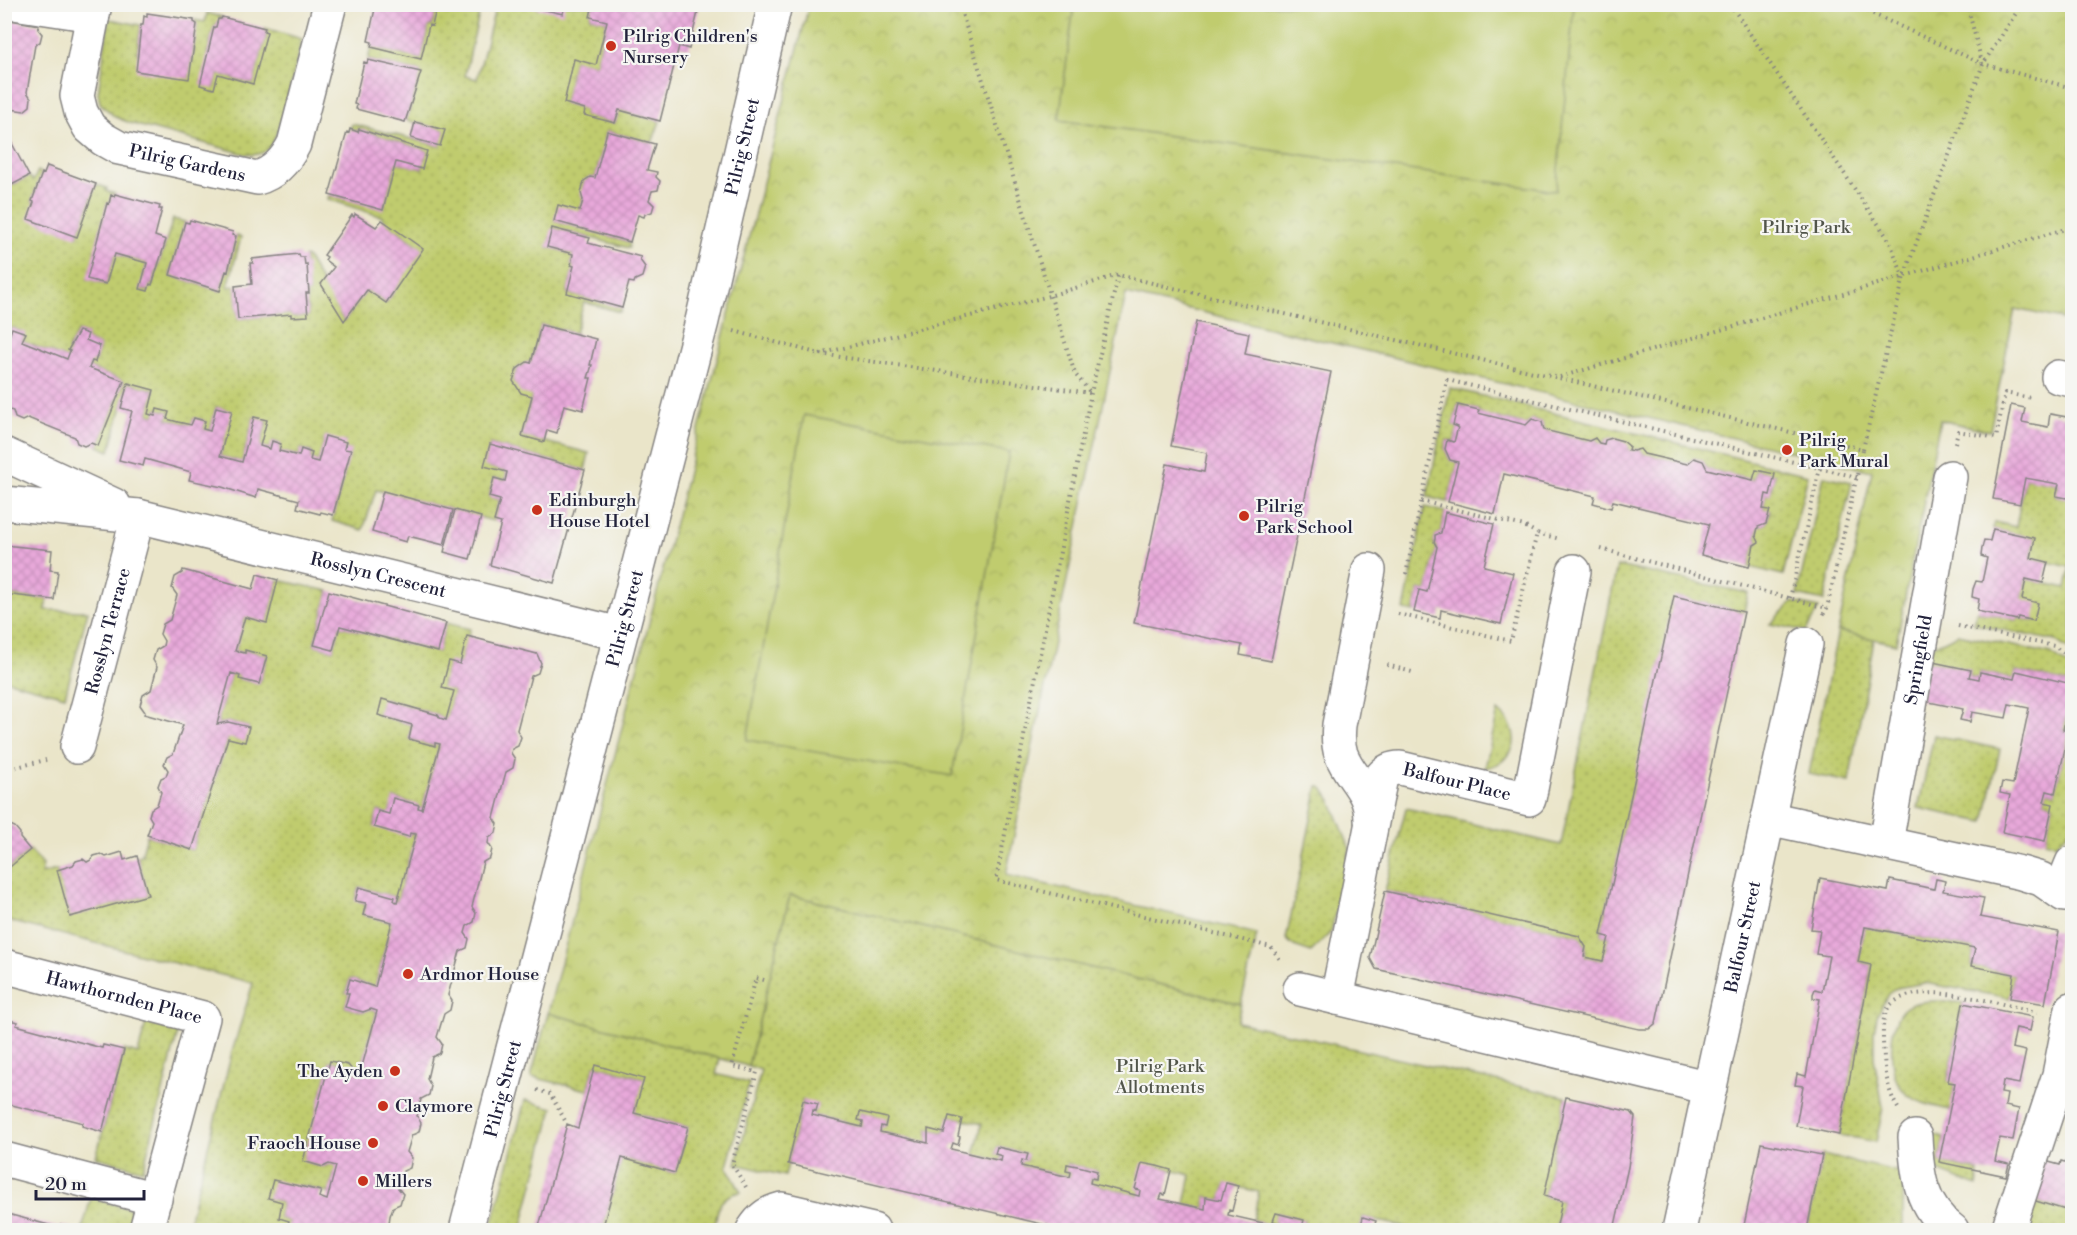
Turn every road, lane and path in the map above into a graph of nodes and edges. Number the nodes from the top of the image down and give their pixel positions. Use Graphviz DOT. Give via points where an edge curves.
graph roads {
  1 [pos="20,4"];
  2 [pos="330,4"];
  3 [pos="775,4"];
  4 [pos="959,4"];
  5 [pos="1730,4"];
  6 [pos="1851,4"];
  7 [pos="1966,4"];
  8 [pos="2022,4"];
  9 [pos="94,10"];
  10 [pos="1983,64"];
  11 [pos="2073,88"];
  12 [pos="2073,227"];
  13 [pos="1118,275"];
  14 [pos="1904,276"];
  15 [pos="1049,296"];
  16 [pos="702,321"];
  17 [pos="820,354"];
  18 [pos="1560,378"];
  19 [pos="2065,379"];
  20 [pos="1091,393"];
  21 [pos="1863,449"];
  22 [pos="4,454"];
  23 [pos="1820,468"];
  24 [pos="1857,477"];
  25 [pos="1950,477"];
  26 [pos="1421,501"];
  27 [pos="4,503"];
  28 [pos="138,516"];
  29 [pos="1537,533"];
  30 [pos="1576,557"];
  31 [pos="1369,570"];
  32 [pos="1405,580"];
  33 [pos="1790,598"];
  34 [pos="1400,603"];
  35 [pos="1827,608"];
  36 [pos="1398,614"];
  37 [pos="1925,620"];
  38 [pos="1396,624"];
  39 [pos="620,634"];
  40 [pos="1806,644"];
  41 [pos="1389,655"];
  42 [pos="2073,659"];
  43 [pos="1412,672"];
  44 [pos="77,747"];
  45 [pos="4,770"];
  46 [pos="1768,818"];
  47 [pos="1371,828"];
  48 [pos="1886,843"];
  49 [pos="2073,863"];
  50 [pos="2068,900"];
  51 [pos="4,966"];
  52 [pos="768,981"];
  53 [pos="1300,989"];
  54 [pos="1337,998"];
  55 [pos="2072,1014"];
  56 [pos="2066,1077"];
  57 [pos="505,1081"];
  58 [pos="1710,1088"];
  59 [pos="567,1125"];
  60 [pos="1915,1137"];
  61 [pos="4,1159"];
  62 [pos="155,1199"];
  63 [pos="759,1223"];
  64 [pos="146,1230"];
  65 [pos="466,1230"];
  66 [pos="873,1230"];
  67 [pos="1679,1230"];
  68 [pos="1952,1230"];
  69 [pos="2008,1230"];
  1 -- 9 [label="street"];
  2 -- 9 [label="street, Pilrig Gardens" via="294,144 273,171 256,178 119,148 89,127 77,96"];
  3 -- 16 [label="street, Pilrig Street"];
  4 -- 15 [label="path"];
  5 -- 14 [label="path" via="1889,240"];
  6 -- 10 [label="path"];
  7 -- 10 [label="path"];
  8 -- 10 [label="path"];
  10 -- 11 [label="path"];
  10 -- 14 [label="path"];
  12 -- 14 [label="path"];
  13 -- 15 [label="path"];
  13 -- 18 [label="path"];
  13 -- 20 [label="path"];
  14 -- 18 [label="path"];
  14 -- 21 [label="path"];
  15 -- 17 [label="path"];
  15 -- 20 [label="path" via="1075,375"];
  16 -- 17 [label="path"];
  16 -- 39 [label="street, Pilrig Street"];
  17 -- 20 [label="path"];
  18 -- 21 [label="path"];
  19 -- 25 [label="path" via="2052,403 2006,393 1996,438 1958,431"];
  20 -- 53 [label="path" via="996,880 1271,947"];
  21 -- 24 [label="path"];
  22 -- 28 [label="street, Rosslyn Crescent"];
  23 -- 24 [label="path"];
  23 -- 26 [label="path" via="1447,380"];
  23 -- 33 [label="path"];
  24 -- 35 [label="path"];
  25 -- 37 [label="street, Springfield"];
  26 -- 29 [label="path" via="1524,526"];
  26 -- 32 [label="path"];
  27 -- 28 [label="street, Rosslyn Crescent"];
  28 -- 39 [label="street, Rosslyn Crescent"];
  28 -- 44 [label="street, Rosslyn Terrace"];
  29 -- 30 [label="path"];
  29 -- 36 [label="path" via="1511,641"];
  30 -- 33 [label="path"];
  30 -- 47 [label="street, Balfour Place" via="1529,799 1396,768 1381,777"];
  31 -- 47 [label="street" via="1338,739 1346,766 1368,801"];
  33 -- 35 [label="path"];
  34 -- 36 [label="path"];
  35 -- 40 [label="path"];
  36 -- 38 [label="path"];
  37 -- 42 [label="path" via="2054,646"];
  37 -- 48 [label="street, Springfield"];
  39 -- 57 [label="street, Pilrig Street"];
  40 -- 46 [label="street, Balfour Street"];
  41 -- 43 [label="path" via="1387,665"];
  44 -- 45 [label="path" via="39,764"];
  46 -- 48 [label="street"];
  46 -- 58 [label="street, Balfour Street"];
  47 -- 54 [label="street, Balfour Place"];
  48 -- 50 [label="street" via="2041,879"];
  49 -- 50 [label="street" via="2065,880"];
  51 -- 62 [label="street, Hawthornden Place" via="203,1018"];
  52 -- 63 [label="path" via="756,978 732,1066 757,1072 732,1164"];
  53 -- 54 [label="street"];
  54 -- 58 [label="street"];
  55 -- 56 [label="street"];
  55 -- 60 [label="path" via="1944,992 1922,992 1895,1001 1885,1017 1883,1054 1892,1098"];
  56 -- 69 [label="street"];
  57 -- 59 [label="path" via="550,1094"];
  57 -- 65 [label="street, Pilrig Street"];
  58 -- 67 [label="street, Balfour Street"];
  60 -- 68 [label="street" via="1922,1193 1934,1214"];
  61 -- 62 [label="street"];
  62 -- 64 [label="street, Hawthornden Place"];
  63 -- 66 [label="street" via="769,1212 782,1209"];
}
